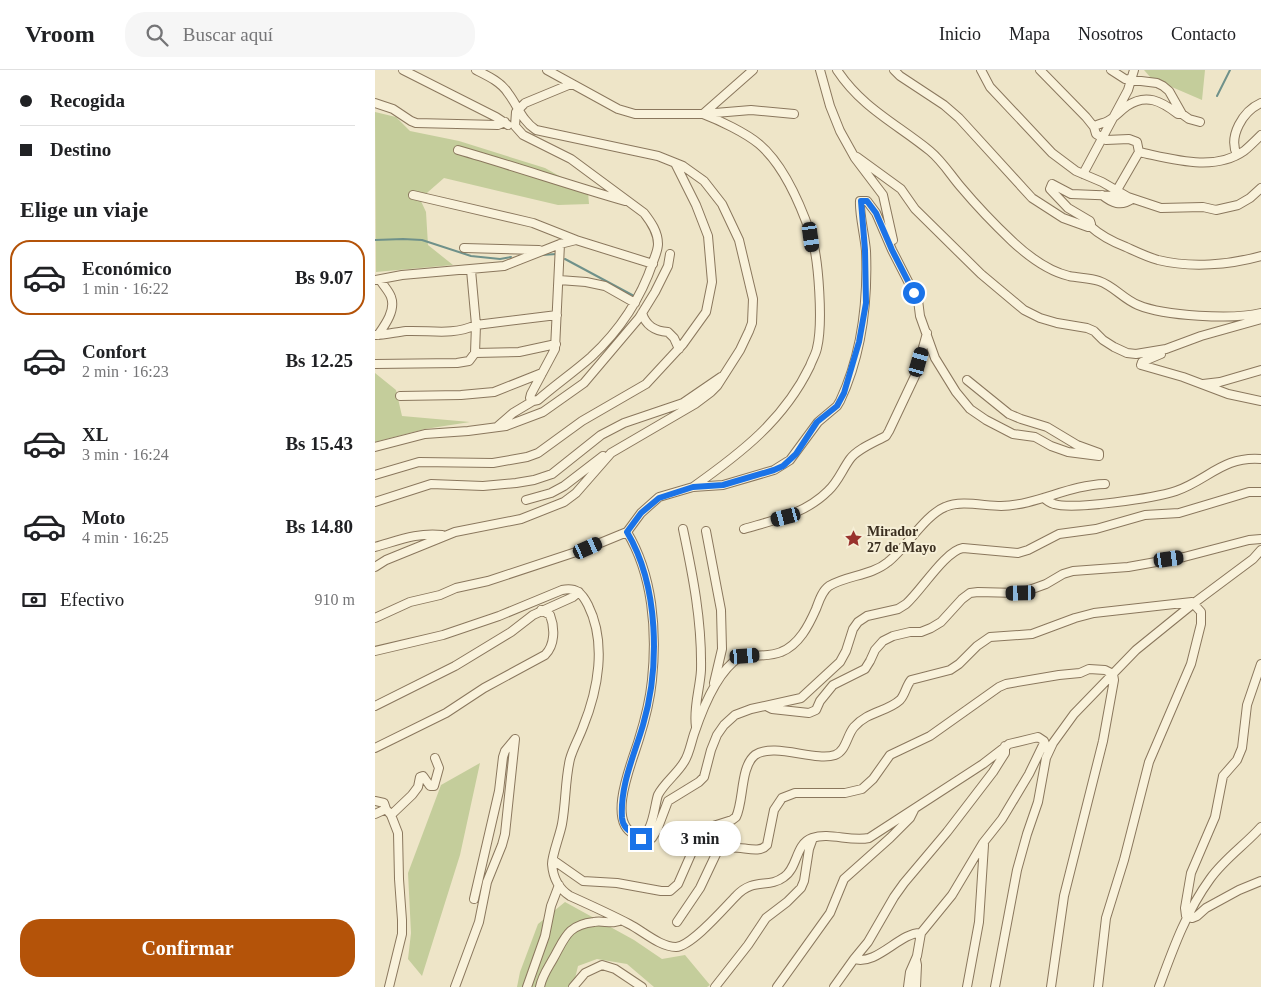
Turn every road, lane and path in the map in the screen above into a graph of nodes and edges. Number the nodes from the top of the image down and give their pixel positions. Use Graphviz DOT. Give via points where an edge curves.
graph roads {
  1 [pos="403,70"];
  2 [pos="476,70"];
  3 [pos="547,70"];
  4 [pos="753,70"];
  5 [pos="821,70"];
  6 [pos="837,70"];
  7 [pos="894,70"];
  8 [pos="981,70"];
  9 [pos="1039,70"];
  10 [pos="1111,70"];
  11 [pos="1134,70"];
  12 [pos="1131,80"];
  13 [pos="571,84"];
  14 [pos="375,103"];
  15 [pos="1261,103"];
  16 [pos="517,109"];
  17 [pos="703,114"];
  18 [pos="794,114"];
  19 [pos="1182,114"];
  20 [pos="1113,117"];
  21 [pos="505,122"];
  22 [pos="1200,122"];
  23 [pos="515,126"];
  24 [pos="1094,127"];
  25 [pos="1261,135"];
  26 [pos="1102,138"];
  27 [pos="458,150"];
  28 [pos="1139,152"];
  29 [pos="1237,155"];
  30 [pos="855,158"];
  31 [pos="675,163"];
  32 [pos="1083,174"];
  33 [pos="1261,188"];
  34 [pos="1117,190"];
  35 [pos="413,195"];
  36 [pos="1128,197"];
  37 [pos="632,203"];
  38 [pos="1090,226"];
  39 [pos="576,240"];
  40 [pos="560,244"];
  41 [pos="464,248"];
  42 [pos="544,250"];
  43 [pos="669,254"];
  44 [pos="1261,256"];
  45 [pos="653,264"];
  46 [pos="471,270"];
  47 [pos="377,280"];
  48 [pos="559,280"];
  49 [pos="917,296"];
  50 [pos="635,302"];
  51 [pos="642,313"];
  52 [pos="1261,313"];
  53 [pos="557,314"];
  54 [pos="1261,319"];
  55 [pos="476,325"];
  56 [pos="927,333"];
  57 [pos="376,335"];
  58 [pos="556,344"];
  59 [pos="679,348"];
  60 [pos="1170,348"];
  61 [pos="475,353"];
  62 [pos="375,364"];
  63 [pos="1261,370"];
  64 [pos="542,373"];
  65 [pos="725,375"];
  66 [pos="967,380"];
  67 [pos="1203,384"];
  68 [pos="400,396"];
  69 [pos="533,401"];
  70 [pos="1261,401"];
  71 [pos="496,428"];
  72 [pos="375,448"];
  73 [pos="611,453"];
  74 [pos="1261,459"];
  75 [pos="375,475"];
  76 [pos="1105,484"];
  77 [pos="693,487"];
  78 [pos="1261,492"];
  79 [pos="1044,498"];
  80 [pos="526,500"];
  81 [pos="375,502"];
  82 [pos="683,529"];
  83 [pos="744,529"];
  84 [pos="706,531"];
  85 [pos="627,532"];
  86 [pos="443,536"];
  87 [pos="1261,540"];
  88 [pos="375,548"];
  89 [pos="1261,550"];
  90 [pos="375,567"];
  91 [pos="579,592"];
  92 [pos="1194,603"];
  93 [pos="541,610"];
  94 [pos="375,618"];
  95 [pos="375,651"];
  96 [pos="1261,664"];
  97 [pos="1113,674"];
  98 [pos="713,690"];
  99 [pos="375,706"];
  100 [pos="767,706"];
  101 [pos="697,727"];
  102 [pos="1044,743"];
  103 [pos="1005,746"];
  104 [pos="375,748"];
  105 [pos="1048,751"];
  106 [pos="435,758"];
  107 [pos="375,801"];
  108 [pos="913,810"];
  109 [pos="389,812"];
  110 [pos="375,814"];
  111 [pos="1261,826"];
  112 [pos="638,836"];
  113 [pos="813,838"];
  114 [pos="983,844"];
  115 [pos="553,860"];
  116 [pos="1261,881"];
  117 [pos="559,885"];
  118 [pos="474,899"];
  119 [pos="1187,916"];
  120 [pos="621,920"];
  121 [pos="677,922"];
  122 [pos="921,933"];
  123 [pos="854,959"];
  124 [pos="916,960"];
  125 [pos="389,987"];
  126 [pos="455,987"];
  127 [pos="527,987"];
  128 [pos="540,987"];
  129 [pos="573,987"];
  130 [pos="642,987"];
  131 [pos="715,987"];
  132 [pos="777,987"];
  133 [pos="835,987"];
  134 [pos="908,987"];
  135 [pos="916,987"];
  136 [pos="967,987"];
  137 [pos="995,987"];
  138 [pos="1051,987"];
  139 [pos="1098,987"];
  140 [pos="1159,987"];
  1 -- 21 [label="street"];
  2 -- 16 [label="street" via="502,86"];
  3 -- 13 [label="street"];
  4 -- 17 [label="street"];
  5 -- 30 [label="street" via="836,123"];
  6 -- 52 [label="street" via="853,93 932,152 960,187 1035,260 1068,276 1098,280 1130,302 1154,310 1229,317"];
  7 -- 38 [label="street" via="959,118 1032,198 1063,218"];
  8 -- 32 [label="street" via="990,87 1042,144"];
  9 -- 24 [label="street"];
  10 -- 12 [label="street"];
  11 -- 12 [label="street"];
  12 -- 19 [label="street" via="1163,86"];
  12 -- 20 [label="street"];
  13 -- 16 [label="street" via="529,100"];
  13 -- 17 [label="street" via="618,109 635,114"];
  14 -- 21 [label="street" via="416,123 498,125"];
  15 -- 29 [label="street" via="1245,116 1234,136"];
  16 -- 23 [label="street"];
  16 -- 31 [label="street" via="536,130 658,156"];
  17 -- 18 [label="street" via="751,110"];
  17 -- 77 [label="street" via="761,145 789,182 811,237 819,285 819,322 817,348 789,399 766,429 735,457"];
  19 -- 20 [label="street" via="1156,100 1147,100 1134,102"];
  19 -- 22 [label="street"];
  20 -- 24 [label="street"];
  20 -- 26 [label="street"];
  21 -- 23 [label="street"];
  23 -- 37 [label="street" via="523,135 571,159"];
  24 -- 26 [label="street"];
  25 -- 29 [label="street"];
  26 -- 28 [label="street" via="1135,140"];
  26 -- 32 [label="street"];
  27 -- 37 [label="street"];
  28 -- 29 [label="street" via="1187,161 1216,162"];
  28 -- 34 [label="street"];
  30 -- 49 [label="street" via="883,195 892,237"];
  30 -- 60 [label="street" via="860,158 901,189 939,234 1024,310 1057,324 1087,328 1127,353"];
  31 -- 59 [label="street" via="708,236 712,282 706,312"];
  31 -- 65 [label="street" via="704,181 722,204 739,240 752,288 751,323 744,344"];
  32 -- 34 [label="street"];
  33 -- 36 [label="street" via="1238,205 1216,210 1203,207 1161,208"];
  34 -- 36 [label="street"];
  35 -- 39 [label="street" via="533,223"];
  36 -- 38 [label="street" via="1126,203 1117,204 1102,195 1071,194 1052,184 1050,189 1068,208 1090,221"];
  37 -- 45 [label="street" via="654,228 658,242"];
  38 -- 44 [label="street" via="1118,244 1165,261 1225,264"];
  39 -- 40 [label="street"];
  39 -- 45 [label="street"];
  40 -- 42 [label="street"];
  40 -- 48 [label="street"];
  41 -- 42 [label="street"];
  42 -- 46 [label="street" via="504,266"];
  43 -- 51 [label="street" via="668,266"];
  45 -- 50 [label="street"];
  46 -- 47 [label="street"];
  46 -- 55 [label="street"];
  47 -- 57 [label="street" via="392,298 393,306 386,324"];
  48 -- 50 [label="street" via="605,286"];
  48 -- 53 [label="street"];
  49 -- 56 [label="street"];
  49 -- 77 [label="street" via="876,213 867,201 861,201 866,303 859,342 840,401 817,422 796,454 783,466 723,485"];
  50 -- 69 [label="street" via="617,329 593,355"];
  51 -- 59 [label="street" via="645,322 657,331 668,332"];
  51 -- 71 [label="street" via="584,383 543,412"];
  53 -- 55 [label="street"];
  53 -- 58 [label="street"];
  54 -- 60 [label="street"];
  55 -- 57 [label="street" via="454,332 408,331"];
  55 -- 61 [label="street"];
  56 -- 66 [label="street" via="935,358 948,380 977,415 1008,432 1035,437 1059,449 1099,456 1099,453 1077,445 1047,427 1009,414"];
  56 -- 83 [label="street" via="915,376 886,436 851,458 829,491 816,501 799,512"];
  58 -- 61 [label="street" via="519,352"];
  58 -- 64 [label="street"];
  59 -- 75 [label="street" via="646,384 582,421 538,453 493,463 419,462"];
  60 -- 67 [label="street" via="1170,351 1141,365"];
  61 -- 62 [label="street" via="469,360 457,363"];
  63 -- 67 [label="street"];
  64 -- 68 [label="street" via="494,392"];
  64 -- 69 [label="street" via="530,396"];
  65 -- 73 [label="street" via="704,398"];
  65 -- 81 [label="street" via="683,404 624,422 601,435 552,474 508,484 431,484"];
  67 -- 70 [label="street" via="1228,394"];
  69 -- 71 [label="street"];
  71 -- 72 [label="street" via="425,434"];
  73 -- 80 [label="street" via="551,494"];
  73 -- 86 [label="street" via="564,502 521,519"];
  74 -- 79 [label="street" via="1229,462 1184,488 1167,493 1082,505 1053,504"];
  76 -- 79 [label="street"];
  77 -- 85 [label="street" via="659,498 641,513"];
  78 -- 100 [label="street" via="1249,492 1179,513 1145,515 1096,529 1059,534 1018,553 957,549 906,604 858,622 840,662 805,695"];
  79 -- 98 [label="street" via="1004,506 959,504 943,508 885,565 825,590 808,626 791,646 772,654 740,657 720,677"];
  82 -- 101 [label="street" via="700,626"];
  84 -- 98 [label="street" via="721,610 722,649"];
  85 -- 94 [label="street" via="488,581 411,602"];
  85 -- 112 [label="street" via="636,547 651,601 653,633 652,680 646,716 623,794 622,820 628,831"];
  86 -- 88 [label="street" via="417,535"];
  86 -- 90 [label="street"];
  87 -- 100 [label="street" via="1129,567 1073,571 1021,593 970,593 931,628 883,641 865,669 833,685 816,710 805,713"];
  89 -- 92 [label="street"];
  91 -- 93 [label="street" via="573,598"];
  91 -- 95 [label="street" via="562,590 443,635"];
  91 -- 115 [label="street" via="596,625 599,647 597,674 590,708 571,757 562,826"];
  92 -- 97 [label="street" via="1136,650"];
  92 -- 115 [label="street" via="1094,613 1032,634 990,637 950,670 911,680 899,701 869,714 855,725 837,754 823,757 764,752 755,755 748,766 736,817 710,827 699,836 678,884 670,891 617,882 583,881"];
  92 -- 139 [label="street" via="1201,612 1201,624 1191,664 1149,762 1107,918"];
  93 -- 99 [label="street" via="455,666"];
  93 -- 104 [label="street" via="550,615 554,631 550,650 545,655 446,713"];
  96 -- 119 [label="street" via="1248,700 1241,752 1223,776 1215,816 1191,873 1185,908"];
  97 -- 105 [label="street" via="1074,714"];
  97 -- 121 [label="street" via="1089,669 1006,684 930,736 890,755 862,789 845,793 787,795 774,810 765,848 756,850 731,846 717,852 700,888"];
  97 -- 138 [label="street" via="1103,741 1064,896"];
  98 -- 101 [label="street"];
  100 -- 112 [label="street" via="735,715 724,725 701,781 667,801 652,838 643,840"];
  101 -- 112 [label="street" via="685,761 659,794 650,828"];
  102 -- 103 [label="street" via="1042,738 1033,737"];
  102 -- 105 [label="street"];
  102 -- 114 [label="street" via="1002,819"];
  103 -- 108 [label="street"];
  103 -- 123 [label="street" via="1005,753 993,772 893,897 869,942"];
  105 -- 137 [label="street" via="1038,802 1017,870"];
  106 -- 109 [label="street" via="439,768 434,786 420,776 418,787 412,794"];
  107 -- 109 [label="street" via="384,803"];
  108 -- 113 [label="street" via="862,840 827,836"];
  108 -- 132 [label="street" via="910,818 844,879 830,913"];
  109 -- 110 [label="street"];
  109 -- 125 [label="street" via="399,838 402,920 402,934"];
  111 -- 119 [label="street" via="1210,879"];
  113 -- 120 [label="street" via="801,848 785,877 746,886 686,944 668,945"];
  113 -- 131 [label="street" via="801,888 766,918"];
  114 -- 122 [label="street" via="952,895"];
  114 -- 136 [label="street" via="979,922"];
  115 -- 117 [label="street"];
  116 -- 119 [label="street" via="1206,908 1197,916"];
  117 -- 120 [label="street" via="571,896"];
  117 -- 127 [label="street"];
  118 -- 126 [label="street" via="499,791 503,757 515,739 505,834 487,882 479,922"];
  119 -- 140 [label="street"];
  120 -- 128 [label="street" via="596,921 567,933 543,975"];
  122 -- 123 [label="street" via="869,957"];
  122 -- 124 [label="street"];
  123 -- 133 [label="street"];
  124 -- 134 [label="street"];
  124 -- 135 [label="street"];
  129 -- 130 [label="street" via="585,973 602,965 615,969"];
}
